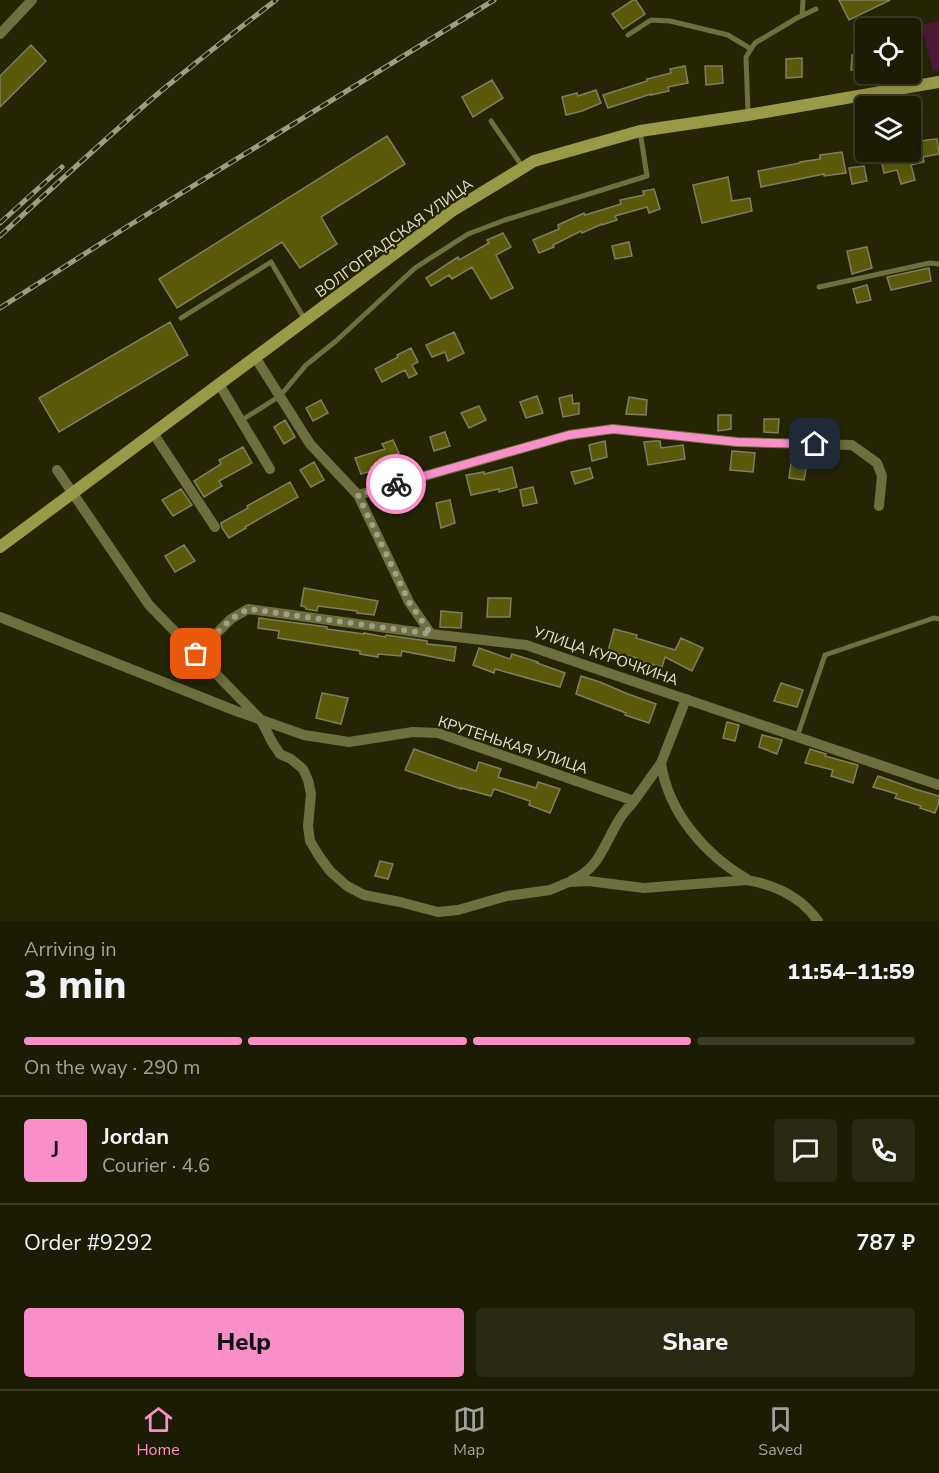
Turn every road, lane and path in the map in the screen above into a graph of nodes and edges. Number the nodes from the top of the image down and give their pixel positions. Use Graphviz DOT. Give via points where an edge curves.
graph roads {
  1 [pos="32,0"];
  2 [pos="802,0"];
  3 [pos="816,9"];
  4 [pos="802,16"];
  5 [pos="0,34"];
  6 [pos="628,35"];
  7 [pos="751,49"];
  8 [pos="937,85"];
  9 [pos="748,115"];
  10 [pos="491,121"];
  11 [pos="640,131"];
  12 [pos="523,168"];
  13 [pos="939,264"];
  14 [pos="819,287"];
  15 [pos="181,318"];
  16 [pos="305,320"];
  17 [pos="255,357"];
  18 [pos="219,384"];
  19 [pos="280,396"];
  20 [pos="242,420"];
  21 [pos="153,433"];
  22 [pos="57,470"];
  23 [pos="270,470"];
  24 [pos="73,492"];
  25 [pos="358,495"];
  26 [pos="879,506"];
  27 [pos="215,527"];
  28 [pos="0,547"];
  29 [pos="0,617"];
  30 [pos="939,619"];
  31 [pos="431,634"];
  32 [pos="196,654"];
  33 [pos="686,699"];
  34 [pos="261,720"];
  35 [pos="797,737"];
  36 [pos="661,763"];
  37 [pos="939,785"];
  38 [pos="634,801"];
  39 [pos="747,880"];
  40 [pos="569,882"];
  41 [pos="818,921"];
  1 -- 5 [label="street"];
  2 -- 4 [label="lane"];
  3 -- 4 [label="lane"];
  4 -- 7 [label="lane"];
  6 -- 7 [label="lane" via="651,20 670,21 728,35"];
  7 -- 9 [label="lane" via="746,57"];
  8 -- 9 [label="main road, ВОЛГОГРАДСКАЯ УЛИЦА"];
  9 -- 11 [label="main road, ВОЛГОГРАДСКАЯ УЛИЦА"];
  10 -- 12 [label="lane"];
  11 -- 12 [label="main road, ВОЛГОГРАДСКАЯ УЛИЦА" via="534,161"];
  11 -- 19 [label="lane" via="647,176 468,234 415,268 306,365"];
  12 -- 16 [label="main road, ВОЛГОГРАДСКАЯ УЛИЦА" via="452,211"];
  13 -- 14 [label="lane"];
  15 -- 16 [label="lane" via="271,262"];
  16 -- 17 [label="main road, ВОЛГОГРАДСКАЯ УЛИЦА"];
  17 -- 18 [label="main road, ВОЛГОГРАДСКАЯ УЛИЦА"];
  17 -- 19 [label="street"];
  18 -- 20 [label="street"];
  18 -- 21 [label="main road, ВОЛГОГРАДСКАЯ УЛИЦА"];
  19 -- 20 [label="lane"];
  19 -- 25 [label="street" via="310,444"];
  20 -- 23 [label="street"];
  21 -- 24 [label="main road, ВОЛГОГРАДСКАЯ УЛИЦА"];
  21 -- 27 [label="street"];
  22 -- 24 [label="street"];
  24 -- 28 [label="main road, ВОЛГОГРАДСКАЯ УЛИЦА"];
  24 -- 32 [label="street" via="149,605"];
  25 -- 26 [label="street" via="569,435 613,429 737,442 852,445 877,464 882,476"];
  25 -- 31 [label="street" via="409,602"];
  29 -- 34 [label="street, КРУТЕНЬКАЯ УЛИЦА"];
  30 -- 35 [label="lane" via="825,655"];
  31 -- 32 [label="street, УЛИЦА КУРОЧКИНА" via="248,609 231,619"];
  31 -- 33 [label="street, УЛИЦА КУРОЧКИНА" via="526,645"];
  32 -- 34 [label="street"];
  33 -- 35 [label="street, УЛИЦА КУРОЧКИНА"];
  33 -- 36 [label="street"];
  34 -- 38 [label="street, КРУТЕНЬКАЯ УЛИЦА" via="304,735 349,742 413,732 438,733"];
  34 -- 40 [label="street" via="280,754 303,769 308,780 310,841 330,871 364,895 438,912 550,890"];
  35 -- 37 [label="street, УЛИЦА КУРОЧКИНА"];
  36 -- 38 [label="street"];
  36 -- 39 [label="street" via="669,796 690,829 720,862"];
  38 -- 40 [label="street" via="593,865"];
  39 -- 40 [label="street" via="644,888"];
  39 -- 41 [label="street" via="790,894"];
}
